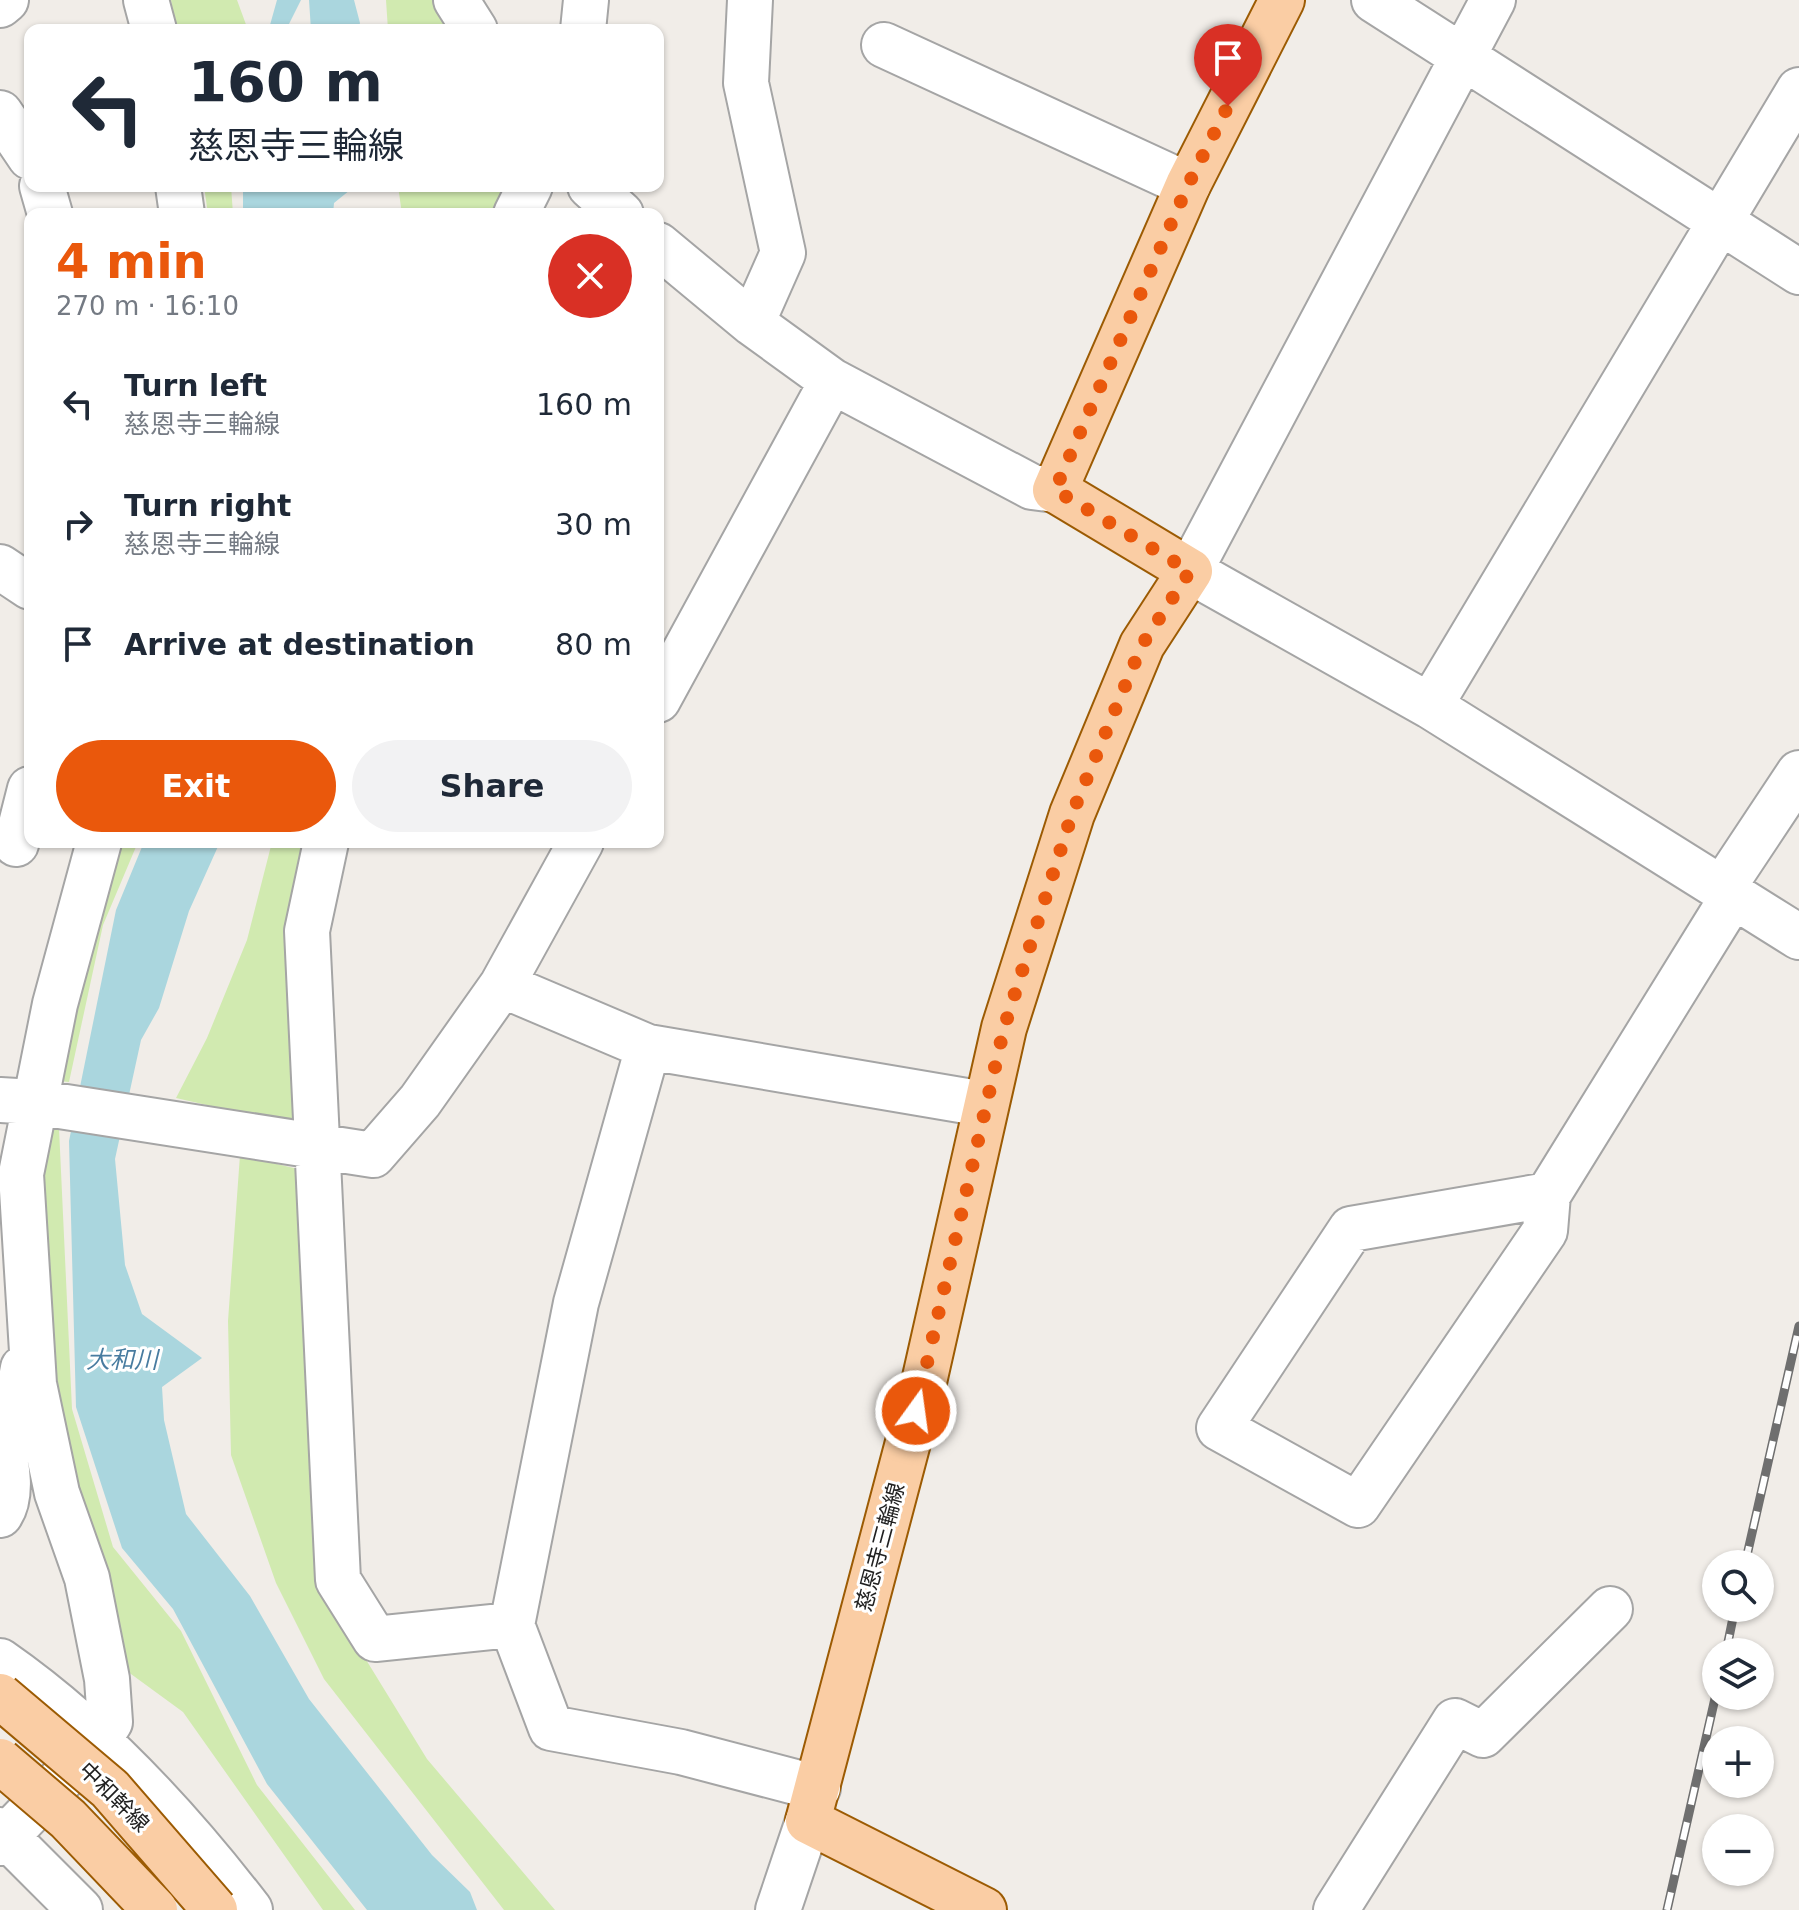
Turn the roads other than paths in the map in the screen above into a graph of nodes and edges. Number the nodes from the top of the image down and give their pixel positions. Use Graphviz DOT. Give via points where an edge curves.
graph roads {
  1 [pos="6,0"];
  2 [pos="146,0"];
  3 [pos="456,0"];
  4 [pos="586,0"];
  5 [pos="750,0"];
  6 [pos="1282,0"];
  7 [pos="1374,0"];
  8 [pos="1493,0"];
  9 [pos="0,5"];
  10 [pos="152,24"];
  11 [pos="471,24"];
  12 [pos="584,24"];
  13 [pos="884,45"];
  14 [pos="1462,55"];
  15 [pos="1799,90"];
  16 [pos="0,113"];
  17 [pos="24,148"];
  18 [pos="1188,185"];
  19 [pos="597,192"];
  20 [pos="614,208"];
  21 [pos="1719,220"];
  22 [pos="664,250"];
  23 [pos="1799,272"];
  24 [pos="752,323"];
  25 [pos="832,381"];
  26 [pos="1055,490"];
  27 [pos="0,567"];
  28 [pos="1190,571"];
  29 [pos="24,583"];
  30 [pos="664,689"];
  31 [pos="1430,706"];
  32 [pos="1799,773"];
  33 [pos="24,813"];
  34 [pos="16,844"];
  35 [pos="97,848"];
  36 [pos="325,848"];
  37 [pos="578,848"];
  38 [pos="1728,893"];
  39 [pos="1799,937"];
  40 [pos="502,985"];
  41 [pos="648,1047"];
  42 [pos="33,1104"];
  43 [pos="984,1104"];
  44 [pos="307,1147"];
  45 [pos="1548,1195"];
  46 [pos="32,1323"];
  47 [pos="3,1452"];
  48 [pos="0,1515"];
  49 [pos="1610,1609"];
  50 [pos="512,1625"];
  51 [pos="0,1661"];
  52 [pos="0,1696"];
  53 [pos="97,1742"];
  54 [pos="0,1761"];
  55 [pos="813,1804"];
  56 [pos="2,1836"];
  57 [pos="1349,1905"];
  58 [pos="80,1910"];
  59 [pos="155,1910"];
  60 [pos="215,1910"];
  61 [pos="250,1910"];
  62 [pos="778,1910"];
  63 [pos="984,1910"];
  1 -- 9 [label="street"];
  2 -- 10 [label="street"];
  3 -- 11 [label="street"];
  4 -- 12 [label="street"];
  5 -- 24 [label="street" via="746,83 783,253"];
  6 -- 18 [label="main road"];
  7 -- 14 [label="street"];
  8 -- 14 [label="street"];
  13 -- 18 [label="street"];
  14 -- 21 [label="street"];
  14 -- 28 [label="street"];
  15 -- 21 [label="street"];
  16 -- 17 [label="street"];
  18 -- 26 [label="main road"];
  19 -- 20 [label="street"];
  21 -- 23 [label="street"];
  21 -- 31 [label="street"];
  22 -- 24 [label="street"];
  24 -- 25 [label="street"];
  25 -- 26 [label="street" via="1032,487"];
  25 -- 30 [label="street"];
  26 -- 28 [label="main road"];
  27 -- 29 [label="street"];
  28 -- 31 [label="street"];
  28 -- 43 [label="main road, 慈恩寺三輪線" via="1142,645 1072,814"];
  31 -- 38 [label="street"];
  32 -- 38 [label="street"];
  33 -- 34 [label="street"];
  35 -- 42 [label="street"];
  36 -- 44 [label="street" via="307,931"];
  37 -- 40 [label="street"];
  38 -- 39 [label="street"];
  38 -- 45 [label="street"];
  40 -- 41 [label="street"];
  40 -- 44 [label="street" via="420,1101 373,1155"];
  41 -- 43 [label="street"];
  41 -- 50 [label="street" via="576,1303"];
  42 -- 44 [label="street"];
  42 -- 46 [label="street" via="21,1174"];
  43 -- 55 [label="main road, 慈恩寺三輪線" via="924,1382"];
  44 -- 50 [label="street" via="338,1580 375,1639"];
  45 -- 45 [label="street" via="1351,1229 1219,1428 1358,1505 1545,1231"];
  46 -- 47 [label="street"];
  46 -- 53 [label="street" via="34,1384 57,1493 87,1578 107,1679 110,1722"];
  47 -- 48 [label="street" via="7,1506"];
  49 -- 57 [label="street" via="1483,1735 1455,1721"];
  50 -- 55 [label="street" via="551,1728 681,1752"];
  51 -- 53 [label="street"];
  52 -- 60 [label="main road, 中和幹線, bridge" via="110,1789"];
  53 -- 56 [label="street"];
  53 -- 61 [label="street" via="208,1856"];
  54 -- 59 [label="main road, bridge" via="68,1819"];
  55 -- 62 [label="street"];
  55 -- 63 [label="main road"];
  56 -- 58 [label="street"];
}
